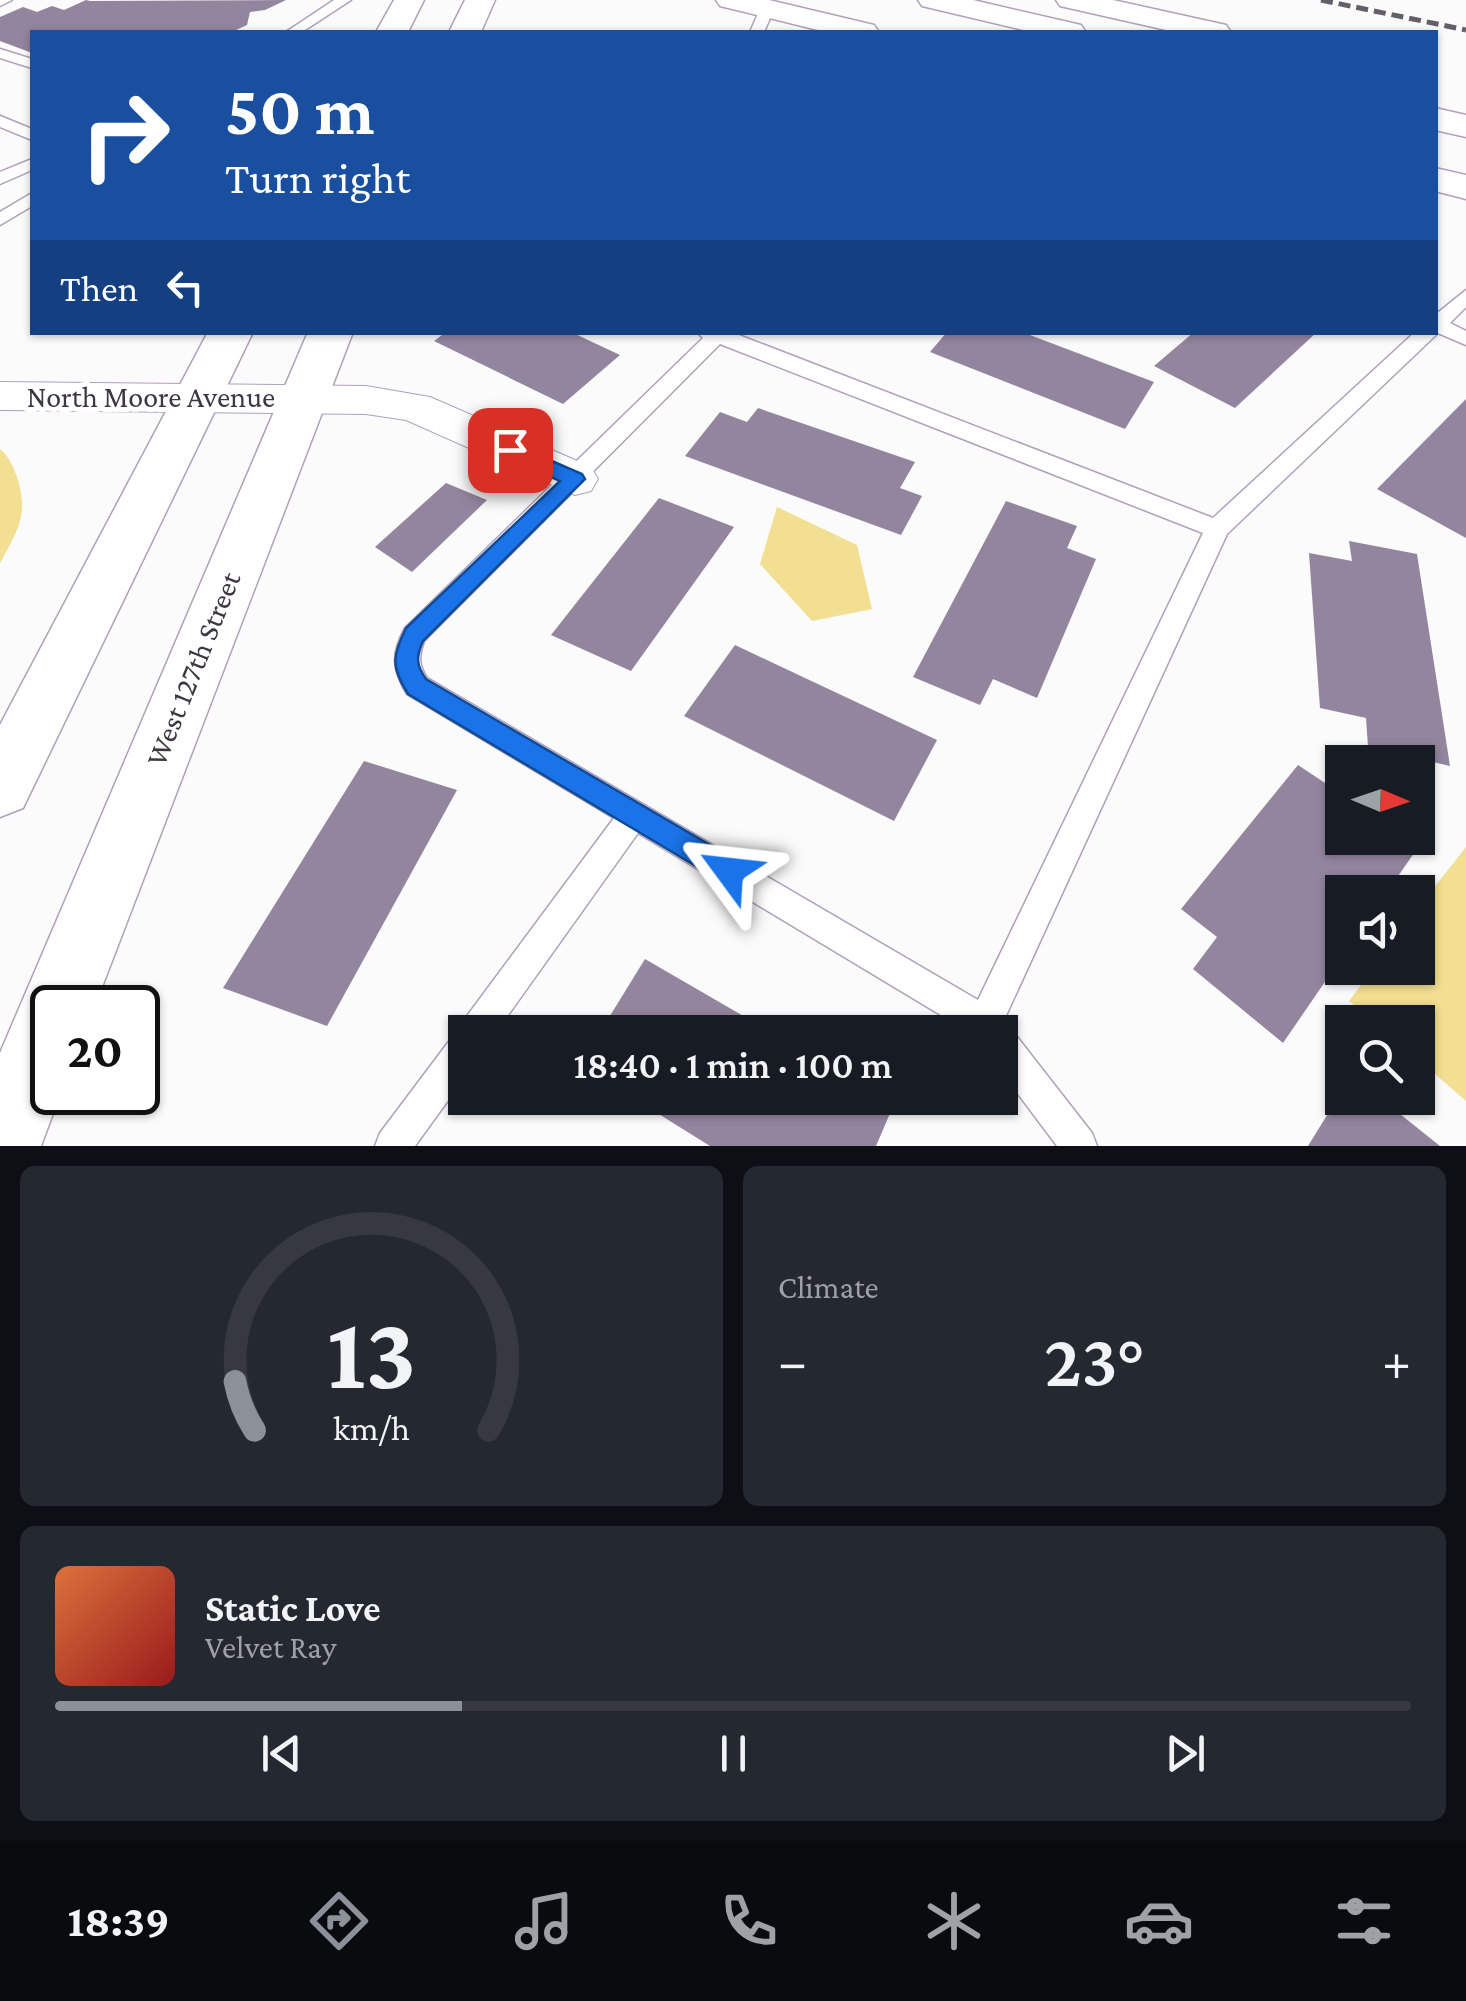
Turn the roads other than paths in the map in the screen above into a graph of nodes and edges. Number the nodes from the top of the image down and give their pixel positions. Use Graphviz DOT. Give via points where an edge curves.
graph roads {
  1 [pos="344,0"];
  2 [pos="410,0"];
  3 [pos="480,0"];
  4 [pos="731,0"];
  5 [pos="933,0"];
  6 [pos="1070,0"];
  7 [pos="762,21"];
  8 [pos="295,30"];
  9 [pos="393,30"];
  10 [pos="466,30"];
  11 [pos="845,30"];
  12 [pos="1061,30"];
  13 [pos="1205,30"];
  14 [pos="0,52"];
  15 [pos="30,63"];
  16 [pos="1438,120"];
  17 [pos="0,121"];
  18 [pos="1466,126"];
  19 [pos="30,134"];
  20 [pos="30,165"];
  21 [pos="0,178"];
  22 [pos="1438,180"];
  23 [pos="1466,187"];
  24 [pos="30,199"];
  25 [pos="0,220"];
  26 [pos="1466,296"];
  27 [pos="1438,322"];
  28 [pos="1438,329"];
  29 [pos="229,335"];
  30 [pos="330,335"];
  31 [pos="714,335"];
  32 [pos="718,335"];
  33 [pos="1424,335"];
  34 [pos="1466,338"];
  35 [pos="0,396"];
  36 [pos="302,398"];
  37 [pos="195,399"];
  38 [pos="574,479"];
  39 [pos="1217,530"];
  40 [pos="0,788"];
  41 [pos="634,815"];
  42 [pos="66,985"];
  43 [pos="488,1015"];
  44 [pos="964,1015"];
  45 [pos="1000,1015"];
  46 [pos="1018,1066"];
  47 [pos="448,1071"];
  48 [pos="30,1073"];
  49 [pos="1,1146"];
  50 [pos="393,1146"];
  51 [pos="1079,1146"];
  1 -- 8 [label="lane"];
  2 -- 9 [label="main road"];
  3 -- 10 [label="main road"];
  4 -- 7 [label="main road"];
  5 -- 12 [label="main road"];
  6 -- 13 [label="main road"];
  7 -- 11 [label="main road"];
  14 -- 15 [label="lane"];
  16 -- 18 [label="main road"];
  17 -- 19 [label="lane"];
  20 -- 21 [label="lane"];
  22 -- 23 [label="main road"];
  24 -- 25 [label="lane"];
  26 -- 27 [label="lane"];
  28 -- 34 [label="lane"];
  29 -- 37 [label="main road"];
  30 -- 36 [label="main road, West 127th Street"];
  31 -- 38 [label="lane"];
  32 -- 39 [label="lane"];
  33 -- 39 [label="lane"];
  35 -- 37 [label="street, North Moore Avenue"];
  36 -- 37 [label="street, North Moore Avenue"];
  36 -- 38 [label="street, North Moore Avenue" via="415,407"];
  36 -- 42 [label="main road, West 127th Street"];
  37 -- 40 [label="main road"];
  38 -- 41 [label="lane" via="414,635 406,671 417,686"];
  39 -- 45 [label="lane"];
  41 -- 43 [label="lane"];
  41 -- 44 [label="lane"];
  46 -- 51 [label="lane"];
  47 -- 50 [label="lane"];
  48 -- 49 [label="main road"];
}
